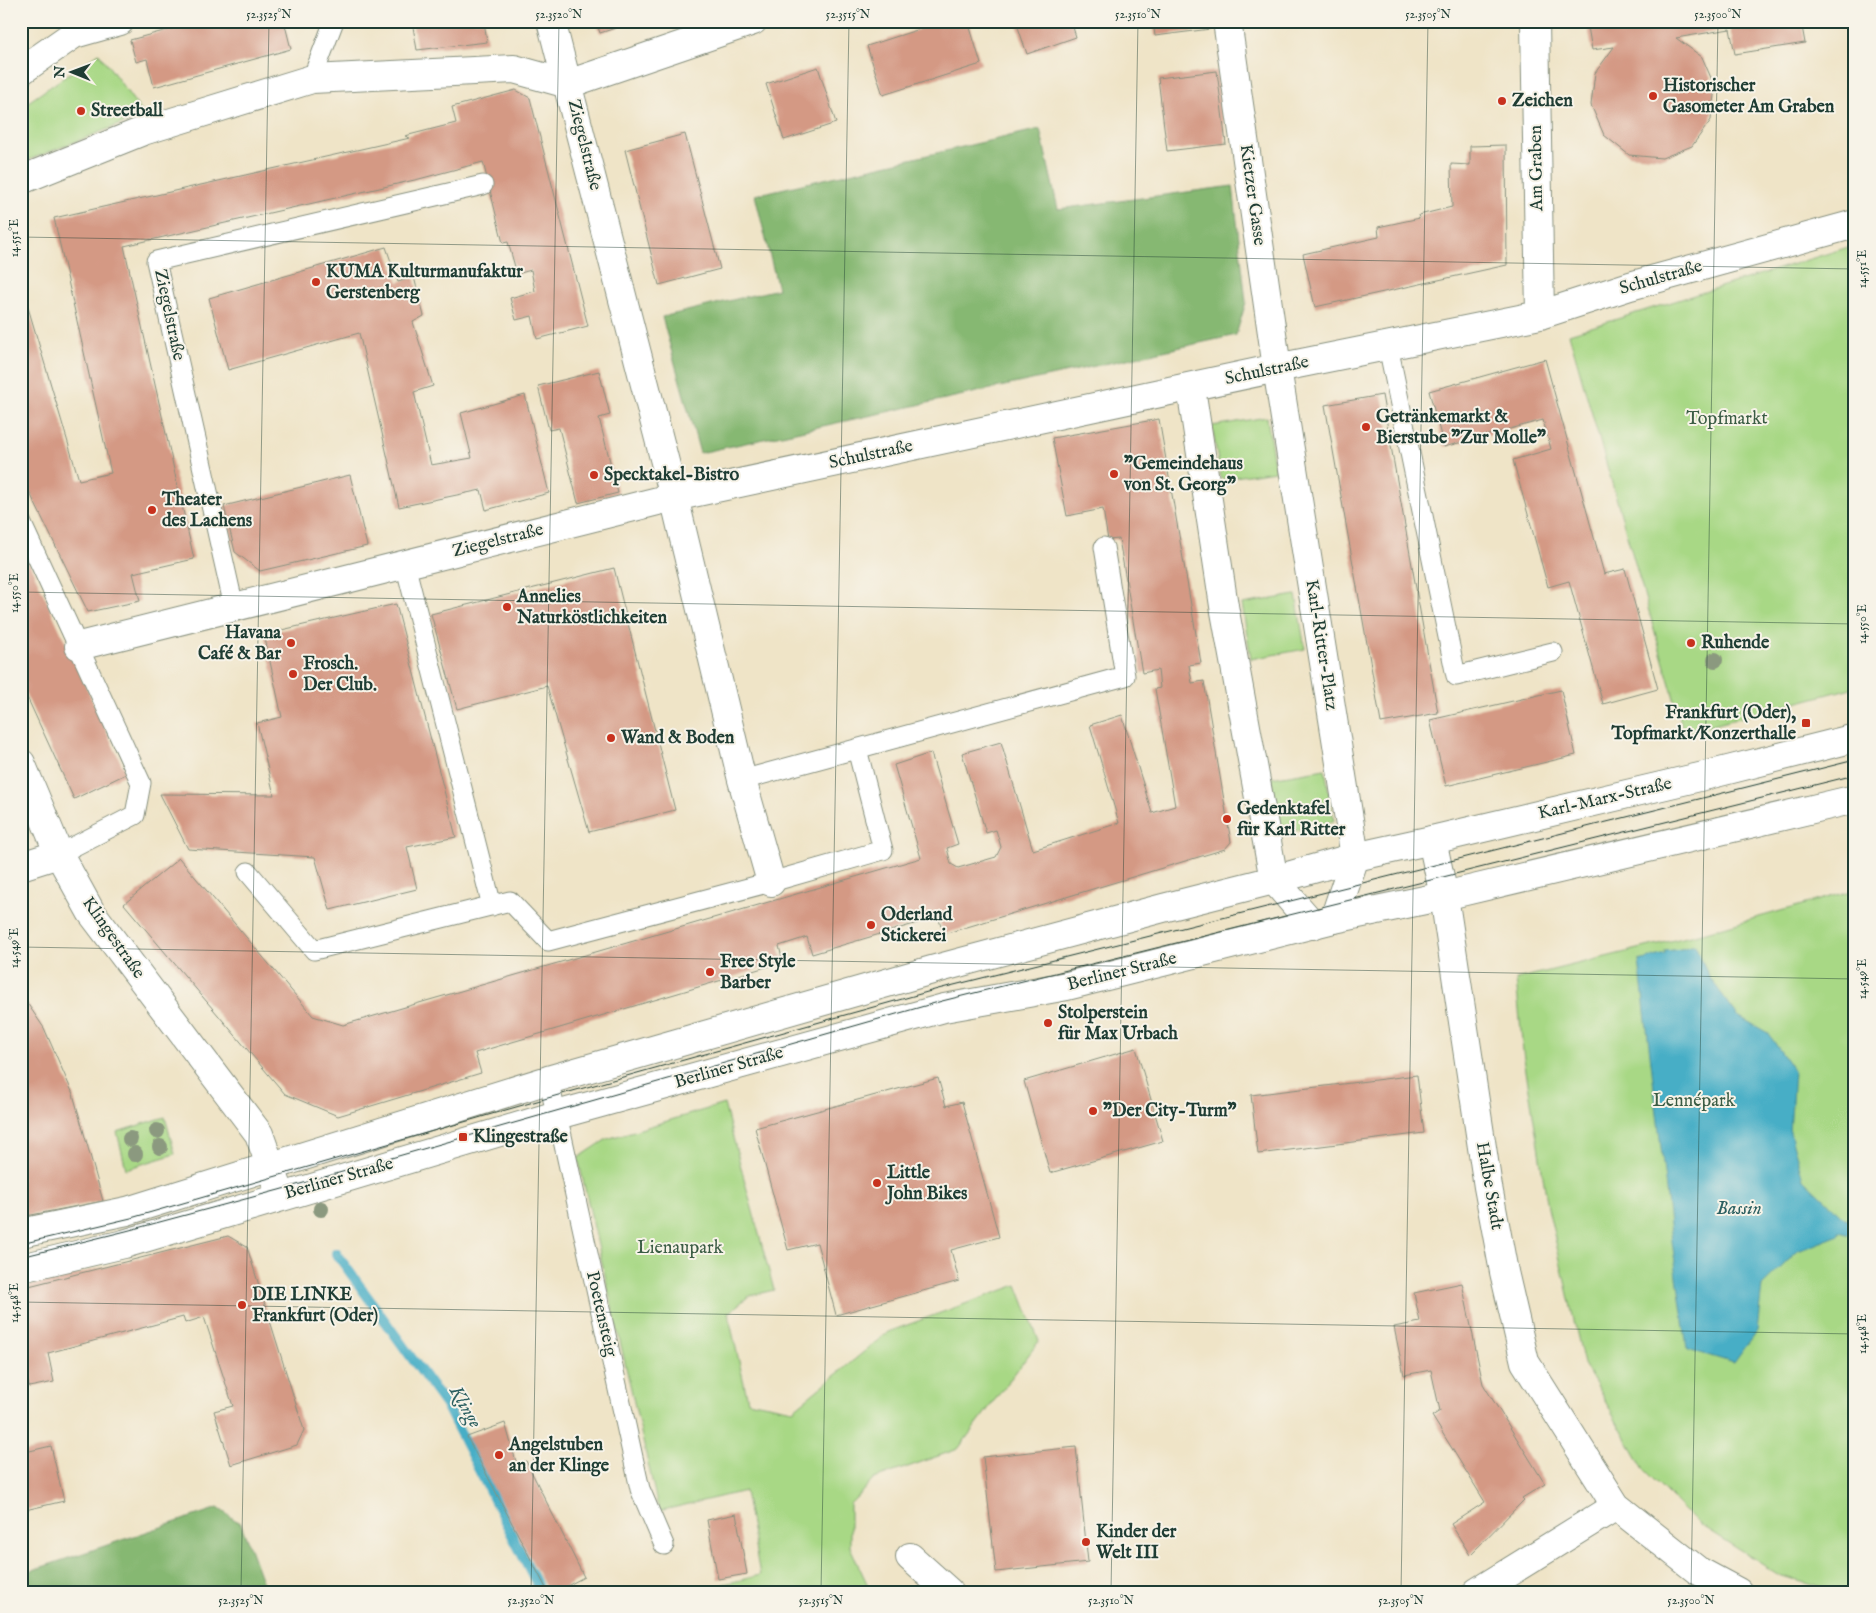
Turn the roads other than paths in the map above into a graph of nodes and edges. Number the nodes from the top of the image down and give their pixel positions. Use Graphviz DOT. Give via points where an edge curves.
graph roads {
  1 [pos="120,21"];
  2 [pos="334,21"];
  3 [pos="551,21"];
  4 [pos="753,21"];
  5 [pos="1227,21"];
  6 [pos="1535,21"];
  7 [pos="21,71"];
  8 [pos="312,79"];
  9 [pos="568,84"];
  10 [pos="21,180"];
  11 [pos="483,185"];
  12 [pos="1855,224"];
  13 [pos="1540,315"];
  14 [pos="1388,346"];
  15 [pos="1277,368"];
  16 [pos="1191,388"];
  17 [pos="674,497"];
  18 [pos="21,522"];
  19 [pos="1104,547"];
  20 [pos="405,564"];
  21 [pos="234,607"];
  22 [pos="79,646"];
  23 [pos="1553,652"];
  24 [pos="1855,738"];
  25 [pos="857,749"];
  26 [pos="21,763"];
  27 [pos="742,780"];
  28 [pos="1855,799"];
  29 [pos="1432,840"];
  30 [pos="60,854"];
  31 [pos="1355,857"];
  32 [pos="21,866"];
  33 [pos="248,872"];
  34 [pos="1274,880"];
  35 [pos="772,882"];
  36 [pos="1444,896"];
  37 [pos="492,906"];
  38 [pos="1324,922"];
  39 [pos="548,1080"];
  40 [pos="557,1116"];
  41 [pos="270,1166"];
  42 [pos="281,1196"];
  43 [pos="21,1233"];
  44 [pos="21,1268"];
  45 [pos="1616,1506"];
  46 [pos="664,1546"];
  47 [pos="910,1557"];
  48 [pos="949,1592"];
  49 [pos="1478,1592"];
  50 [pos="1738,1592"];
  1 -- 7 [label="street" via="74,34"];
  2 -- 8 [label="lane"];
  3 -- 9 [label="street, Ziegelstraße"];
  4 -- 9 [label="street"];
  5 -- 15 [label="street, Kietzer Gasse"];
  6 -- 13 [label="street, Am Graben"];
  8 -- 9 [label="street, Ziegelstraße" via="514,69"];
  8 -- 10 [label="street, Ziegelstraße" via="143,131"];
  9 -- 17 [label="street, Ziegelstraße"];
  11 -- 21 [label="lane, Ziegelstraße" via="156,261"];
  12 -- 13 [label="street, Schulstraße" via="1630,286"];
  13 -- 14 [label="street, Schulstraße"];
  14 -- 15 [label="street, Schulstraße"];
  14 -- 23 [label="lane" via="1456,676"];
  15 -- 16 [label="street, Schulstraße"];
  15 -- 31 [label="street, Karl-Ritter-Platz"];
  16 -- 17 [label="street, Schulstraße"];
  16 -- 34 [label="street" via="1224,606"];
  17 -- 20 [label="street, Ziegelstraße"];
  17 -- 27 [label="street, Ziegelstraße"];
  18 -- 22 [label="lane"];
  19 -- 25 [label="lane" via="1125,676"];
  20 -- 21 [label="street, Ziegelstraße"];
  20 -- 37 [label="lane"];
  21 -- 22 [label="street, Ziegelstraße"];
  22 -- 30 [label="lane" via="141,783 135,815"];
  24 -- 29 [label="street, Karl-Marx-Straße"];
  25 -- 27 [label="lane"];
  25 -- 35 [label="lane" via="883,850"];
  26 -- 30 [label="street, Klingestraße"];
  27 -- 35 [label="street, Ziegelstraße"];
  28 -- 36 [label="street"];
  29 -- 31 [label="street, Karl-Marx-Straße"];
  29 -- 36 [label="street, Halbe Stadt"];
  30 -- 32 [label="street"];
  30 -- 41 [label="street, Klingestraße" via="92,912 259,1134"];
  31 -- 34 [label="street, Berliner Straße"];
  31 -- 38 [label="street, Karl-Ritter-Platz"];
  33 -- 37 [label="lane" via="314,950"];
  34 -- 38 [label="street"];
  34 -- 39 [label="street, Berliner Straße" via="932,970"];
  35 -- 37 [label="lane" via="548,941 510,901"];
  36 -- 38 [label="street, Berliner Straße"];
  36 -- 45 [label="street, Halbe Stadt" via="1488,1187 1526,1362"];
  38 -- 40 [label="street, Berliner Straße" via="1067,986 944,1008"];
  39 -- 40 [label="lane, Poetensteig"];
  39 -- 41 [label="street, Berliner Straße"];
  40 -- 42 [label="street, Berliner Straße"];
  40 -- 46 [label="lane, Poetensteig" via="640,1489"];
  41 -- 42 [label="street, Klingestraße"];
  41 -- 43 [label="street, Berliner Straße" via="127,1210"];
  42 -- 44 [label="street, Berliner Straße" via="124,1244"];
  45 -- 49 [label="street"];
  45 -- 50 [label="street, Halbe Stadt" via="1697,1570"];
  47 -- 48 [label="street"];
}
